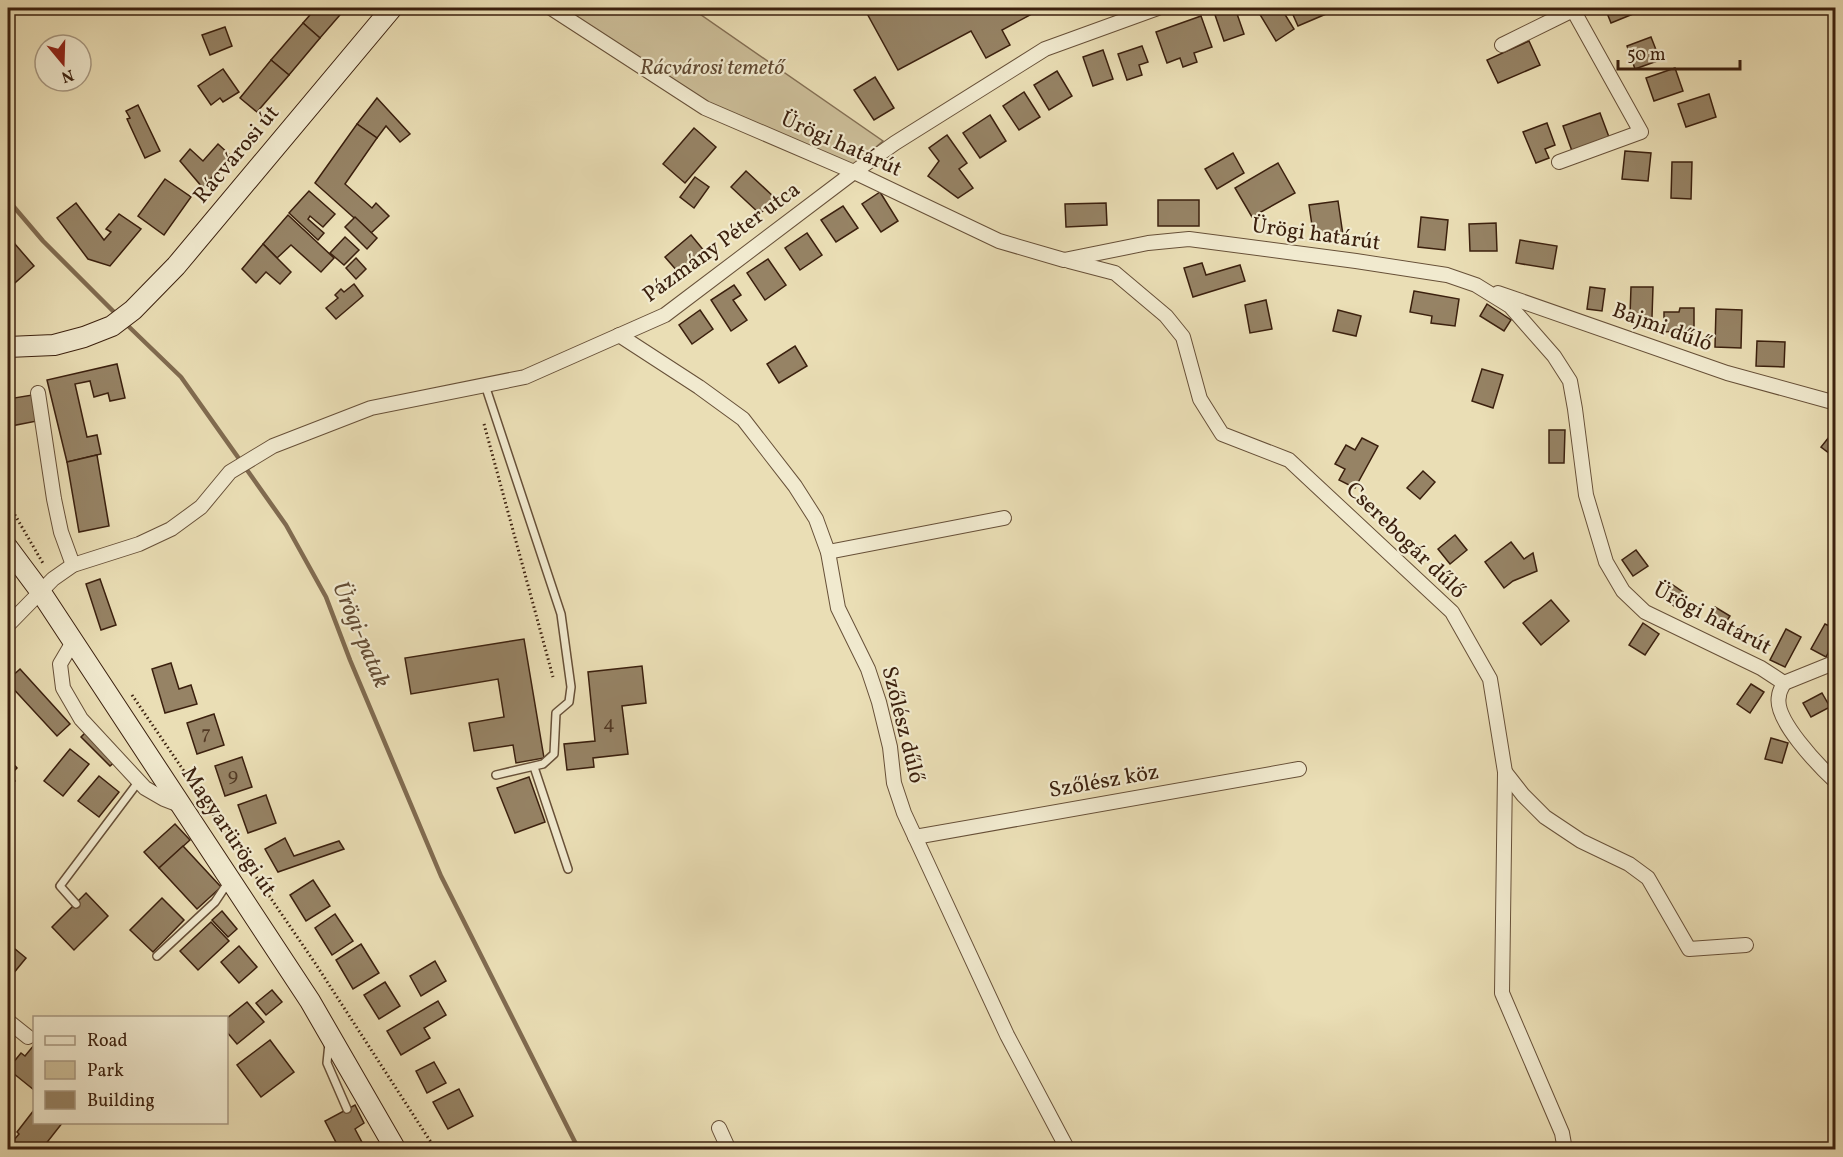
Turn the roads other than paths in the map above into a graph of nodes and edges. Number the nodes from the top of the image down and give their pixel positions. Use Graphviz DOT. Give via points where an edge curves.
graph roads {
  1 [pos="392,8"];
  2 [pos="551,8"];
  3 [pos="1158,8"];
  4 [pos="1572,9"];
  5 [pos="1502,45"];
  6 [pos="1559,162"];
  7 [pos="854,172"];
  8 [pos="1064,260"];
  9 [pos="1476,285"];
  10 [pos="619,335"];
  11 [pos="8,347"];
  12 [pos="485,385"];
  13 [pos="38,393"];
  14 [pos="1836,403"];
  15 [pos="1004,518"];
  16 [pos="8,548"];
  17 [pos="828,552"];
  18 [pos="74,565"];
  19 [pos="46,585"];
  20 [pos="8,625"];
  21 [pos="73,642"];
  22 [pos="1836,662"];
  23 [pos="1784,683"];
  24 [pos="534,767"];
  25 [pos="1299,769"];
  26 [pos="1505,772"];
  27 [pos="496,775"];
  28 [pos="139,781"];
  29 [pos="1836,782"];
  30 [pos="182,806"];
  31 [pos="915,837"];
  32 [pos="224,869"];
  33 [pos="568,869"];
  34 [pos="76,904"];
  35 [pos="1746,945"];
  36 [pos="158,956"];
  37 [pos="8,1021"];
  38 [pos="330,1034"];
  39 [pos="28,1037"];
  40 [pos="346,1110"];
  41 [pos="719,1128"];
  42 [pos="396,1149"];
  43 [pos="729,1149"];
  44 [pos="1068,1149"];
  45 [pos="1565,1149"];
  1 -- 11 [label="main road, Rácvárosi út" via="176,266 134,310 112,326 84,337 54,345"];
  2 -- 7 [label="street, Ürögi határút" via="705,108"];
  3 -- 7 [label="street, Pázmány Péter utca" via="1045,49"];
  4 -- 5 [label="street"];
  4 -- 6 [label="street" via="1641,132"];
  7 -- 8 [label="street, Ürögi határút" via="999,241"];
  7 -- 10 [label="street, Pázmány Péter utca" via="665,315"];
  8 -- 9 [label="street, Ürögi határút" via="1189,239 1447,275"];
  8 -- 26 [label="street, Cserebogár dűlő" via="1114,273 1166,316 1183,338 1200,399 1222,434 1289,460 1452,612 1490,679"];
  9 -- 14 [label="street, Bajmi dűlő" via="1727,373"];
  9 -- 23 [label="street, Ürögi határút" via="1510,306 1554,356 1570,381 1586,495 1606,562 1623,591 1645,612"];
  10 -- 12 [label="street, Pázmány Péter utca" via="525,377"];
  10 -- 17 [label="street, Szőlész dűlő" via="743,419 795,486 816,519"];
  12 -- 18 [label="street, Pázmány Péter utca" via="371,408 273,446 230,472 201,507 171,529"];
  12 -- 24 [label="lane" via="561,614 568,659 569,702 556,713 554,754"];
  13 -- 18 [label="street" via="54,499"];
  15 -- 17 [label="street"];
  16 -- 19 [label="main road, Magyarürögi út"];
  17 -- 31 [label="street, Szőlész dűlő" via="838,608 868,669 890,747 894,783"];
  18 -- 19 [label="street, Pázmány Péter utca"];
  19 -- 20 [label="street, Pázmány Péter utca"];
  19 -- 21 [label="main road, Magyarürögi út"];
  21 -- 28 [label="street" via="60,664 63,688 81,719"];
  21 -- 30 [label="main road, Magyarürögi út"];
  22 -- 23 [label="street"];
  23 -- 29 [label="street, Ürögi határút" via="1778,698 1784,719 1800,744"];
  24 -- 27 [label="lane"];
  24 -- 33 [label="lane"];
  25 -- 31 [label="street, Szőlész köz"];
  26 -- 35 [label="street" via="1545,817 1581,842 1629,864 1648,878 1689,949"];
  26 -- 45 [label="street, Cserebogár dűlő" via="1502,993 1562,1133"];
  28 -- 30 [label="street" via="145,788"];
  28 -- 34 [label="lane" via="60,886"];
  30 -- 32 [label="main road, Magyarürögi út"];
  31 -- 44 [label="street, Szőlész dűlő" via="1007,1035"];
  32 -- 36 [label="lane" via="227,884 215,902"];
  32 -- 38 [label="main road, Magyarürögi út"];
  37 -- 39 [label="street"];
  38 -- 40 [label="lane" via="327,1063"];
  38 -- 42 [label="main road, Magyarürögi út"];
  41 -- 43 [label="street"];
}
